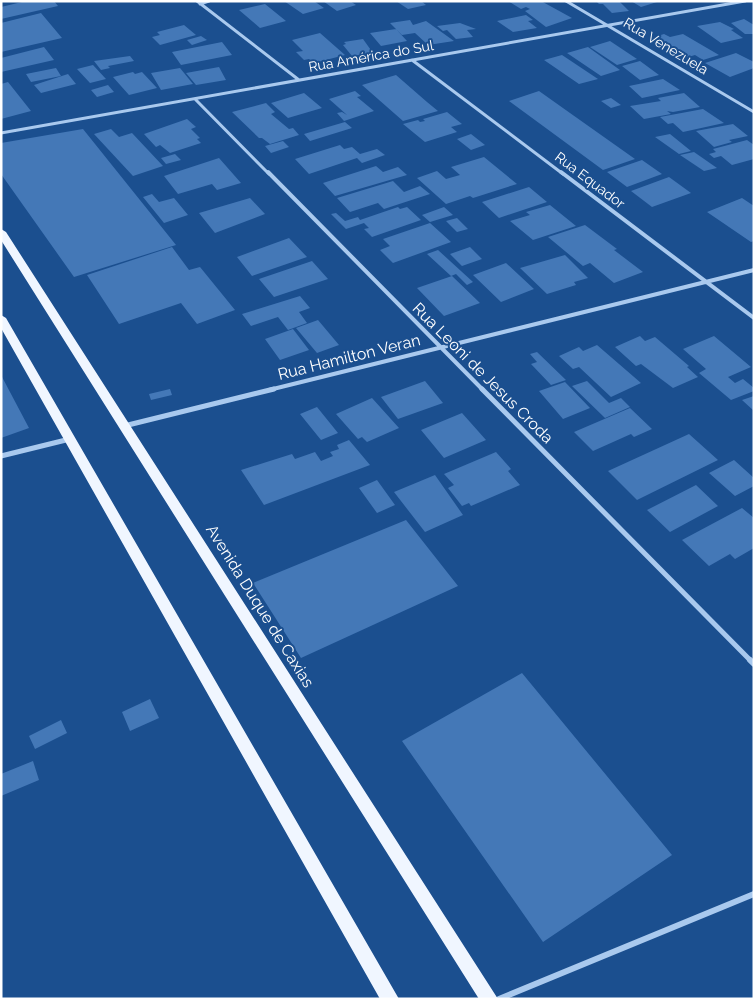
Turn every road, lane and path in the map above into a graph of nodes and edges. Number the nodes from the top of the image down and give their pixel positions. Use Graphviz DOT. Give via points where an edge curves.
graph roads {
  1 [pos="209,1"];
  2 [pos="566,1"];
  3 [pos="745,1"];
  4 [pos="198,2"];
  5 [pos="609,25"];
  6 [pos="412,60"];
  7 [pos="299,80"];
  8 [pos="194,99"];
  9 [pos="754,112"];
  10 [pos="1,133"];
  11 [pos="1,232"];
  12 [pos="754,270"];
  13 [pos="706,282"];
  14 [pos="1,318"];
  15 [pos="754,318"];
  16 [pos="440,347"];
  17 [pos="124,426"];
  18 [pos="70,439"];
  19 [pos="1,456"];
  20 [pos="754,664"];
  21 [pos="754,894"];
  22 [pos="390,999"];
  23 [pos="489,999"];
  24 [pos="499,999"];
  1 -- 4 [label="street"];
  2 -- 5 [label="street, Rua Venezuela"];
  3 -- 5 [label="street, Rua América do Sul"];
  4 -- 7 [label="street"];
  5 -- 6 [label="street, Rua América do Sul"];
  5 -- 9 [label="street, Rua Venezuela"];
  6 -- 7 [label="street, Rua América do Sul"];
  6 -- 13 [label="street, Rua Equador"];
  7 -- 8 [label="street, Rua América do Sul"];
  8 -- 10 [label="street, Rua América do Sul"];
  8 -- 16 [label="street, Rua Leoni de Jesus Croda"];
  11 -- 17 [label="main road, Avenida Duque de Caxias"];
  12 -- 13 [label="street, Rua Hamilton Veran"];
  13 -- 15 [label="street, Rua Equador"];
  13 -- 16 [label="street, Rua Hamilton Veran"];
  14 -- 18 [label="main road"];
  16 -- 17 [label="street, Rua Hamilton Veran"];
  16 -- 20 [label="street, Rua Leoni de Jesus Croda"];
  17 -- 23 [label="main road, Avenida Duque de Caxias"];
  18 -- 19 [label="street"];
  18 -- 22 [label="main road"];
  21 -- 24 [label="street"];
}
